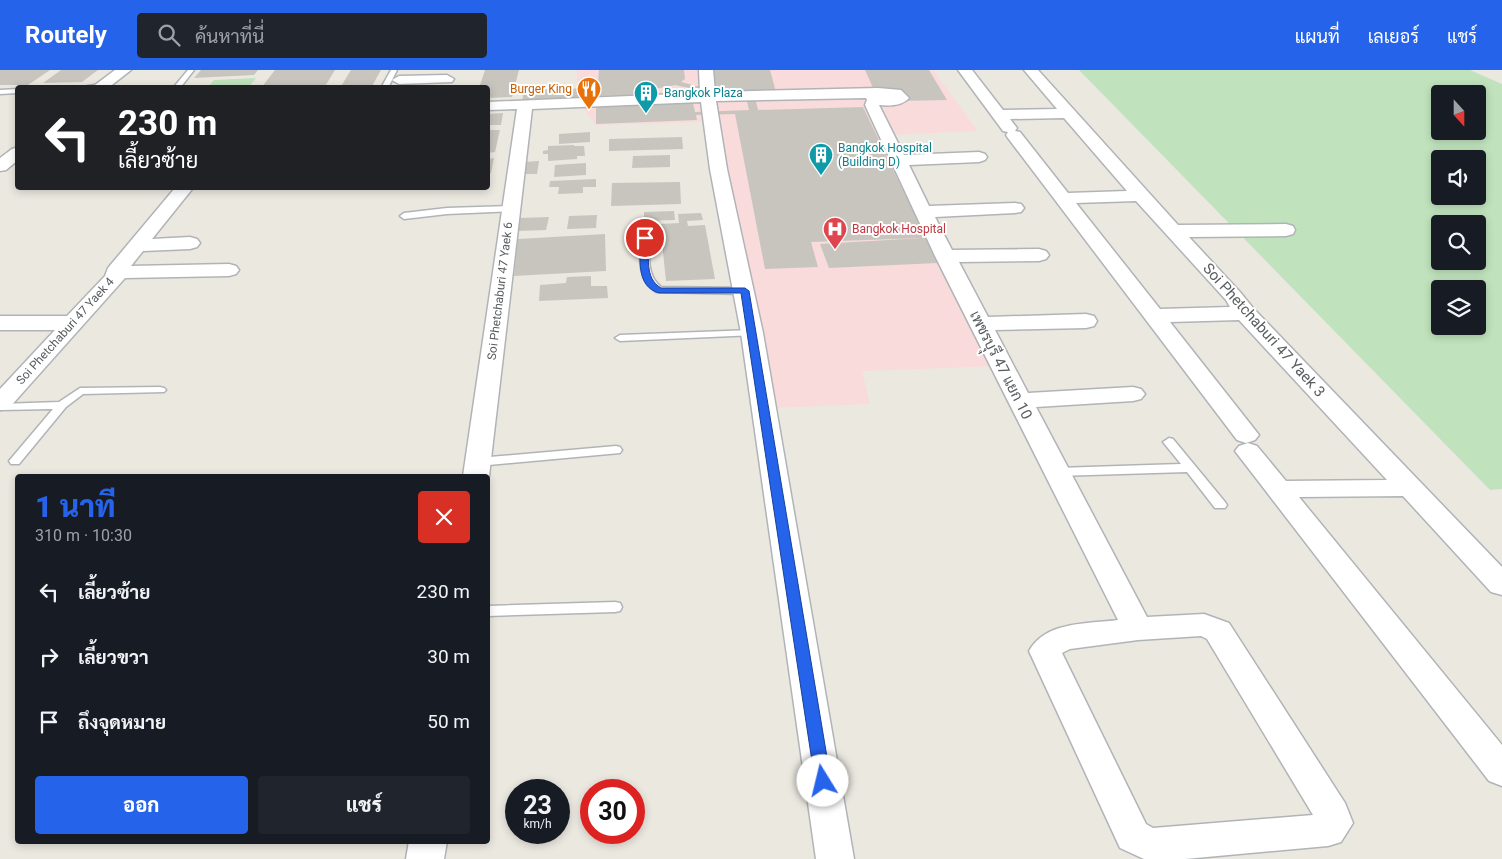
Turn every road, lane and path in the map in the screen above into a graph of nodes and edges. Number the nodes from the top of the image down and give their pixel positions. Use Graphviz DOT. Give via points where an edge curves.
graph roads {
  1 [pos="124,70"];
  2 [pos="191,70"];
  3 [pos="706,70"];
  4 [pos="965,70"];
  5 [pos="1031,70"];
  6 [pos="397,78"];
  7 [pos="446,79"];
  8 [pos="102,85"];
  9 [pos="178,85"];
  10 [pos="15,91"];
  11 [pos="0,92"];
  12 [pos="708,103"];
  13 [pos="524,105"];
  14 [pos="490,106"];
  15 [pos="1068,113"];
  16 [pos="999,115"];
  17 [pos="15,154"];
  18 [pos="979,157"];
  19 [pos="899,160"];
  20 [pos="0,166"];
  21 [pos="182,190"];
  22 [pos="1142,196"];
  23 [pos="1064,198"];
  24 [pos="1015,208"];
  25 [pos="511,209"];
  26 [pos="923,212"];
  27 [pos="404,216"];
  28 [pos="1286,230"];
  29 [pos="1174,231"];
  30 [pos="645,238"];
  31 [pos="190,242"];
  32 [pos="137,245"];
  33 [pos="1039,255"];
  34 [pos="946,256"];
  35 [pos="229,270"];
  36 [pos="116,272"];
  37 [pos="745,291"];
  38 [pos="1245,313"];
  39 [pos="1156,316"];
  40 [pos="1086,320"];
  41 [pos="0,323"];
  42 [pos="73,323"];
  43 [pos="980,324"];
  44 [pos="752,333"];
  45 [pos="620,338"];
  46 [pos="160,390"];
  47 [pos="1133,394"];
  48 [pos="1020,401"];
  49 [pos="0,403"];
  50 [pos="62,405"];
  51 [pos="0,407"];
  52 [pos="1169,442"];
  53 [pos="616,450"];
  54 [pos="15,461"];
  55 [pos="1190,468"];
  56 [pos="477,469"];
  57 [pos="1057,472"];
  58 [pos="1412,488"];
  59 [pos="1279,489"];
  60 [pos="1220,505"];
  61 [pos="1502,584"];
  62 [pos="615,607"];
  63 [pos="490,611"];
  64 [pos="1138,629"];
  65 [pos="1502,771"];
  66 [pos="428,844"];
  67 [pos="425,859"];
  68 [pos="835,859"];
  1 -- 8 [label="street"];
  2 -- 9 [label="lane"];
  3 -- 12 [label="street"];
  4 -- 16 [label="street"];
  5 -- 15 [label="street, Soi Phetchaburi 47 Yaek 3"];
  6 -- 7 [label="street"];
  10 -- 11 [label="lane"];
  12 -- 13 [label="street"];
  12 -- 19 [label="street, เพชรบุุรี 47 แยก 10" via="874,99"];
  12 -- 37 [label="street" via="724,201"];
  13 -- 14 [label="street"];
  13 -- 25 [label="street, Soi Phetchaburi 47 Yaek 6"];
  15 -- 16 [label="street"];
  15 -- 22 [label="street, Soi Phetchaburi 47 Yaek 3"];
  16 -- 23 [label="street"];
  17 -- 20 [label="street"];
  18 -- 19 [label="street"];
  19 -- 26 [label="street, เพชรบุุรี 47 แยก 10"];
  21 -- 32 [label="street, Soi Phetchaburi 47 Yaek 4"];
  22 -- 23 [label="street"];
  22 -- 29 [label="street, Soi Phetchaburi 47 Yaek 3"];
  23 -- 39 [label="street"];
  24 -- 26 [label="street"];
  25 -- 27 [label="lane"];
  25 -- 56 [label="street, Soi Phetchaburi 47 Yaek 6"];
  26 -- 34 [label="street, เพชรบุุรี 47 แยก 10"];
  28 -- 29 [label="street"];
  29 -- 38 [label="street, Soi Phetchaburi 47 Yaek 3"];
  30 -- 37 [label="lane" via="645,275 651,286 659,290"];
  31 -- 32 [label="street"];
  32 -- 36 [label="street, Soi Phetchaburi 47 Yaek 4"];
  33 -- 34 [label="street"];
  34 -- 43 [label="street, เพชรบุุรี 47 แยก 10"];
  35 -- 36 [label="street"];
  36 -- 42 [label="street, Soi Phetchaburi 47 Yaek 4"];
  37 -- 44 [label="street"];
  38 -- 39 [label="street"];
  38 -- 58 [label="street, Soi Phetchaburi 47 Yaek 3"];
  39 -- 59 [label="street"];
  40 -- 43 [label="street"];
  41 -- 42 [label="street"];
  42 -- 49 [label="street, Soi Phetchaburi 47 Yaek 4"];
  43 -- 48 [label="street, เพชรบุุรี 47 แยก 10"];
  44 -- 45 [label="lane"];
  44 -- 68 [label="street"];
  46 -- 50 [label="lane" via="85,390"];
  47 -- 48 [label="street"];
  48 -- 57 [label="street, เพชรบุุรี 47 แยก 10"];
  50 -- 51 [label="lane"];
  50 -- 54 [label="lane"];
  52 -- 55 [label="lane"];
  53 -- 56 [label="lane"];
  55 -- 57 [label="lane"];
  55 -- 60 [label="lane"];
  57 -- 64 [label="street, เพชรบุุรี 47 แยก 10"];
  58 -- 59 [label="street"];
  58 -- 61 [label="street, Soi Phetchaburi 47 Yaek 3"];
  59 -- 65 [label="street"];
  62 -- 63 [label="lane"];
  64 -- 64 [label="street" via="1204,625 1218,631 1332,814 1334,823 1328,830 1153,845 1133,836 1045,651 1052,643 1065,638"];
  66 -- 67 [label="street"];
}
